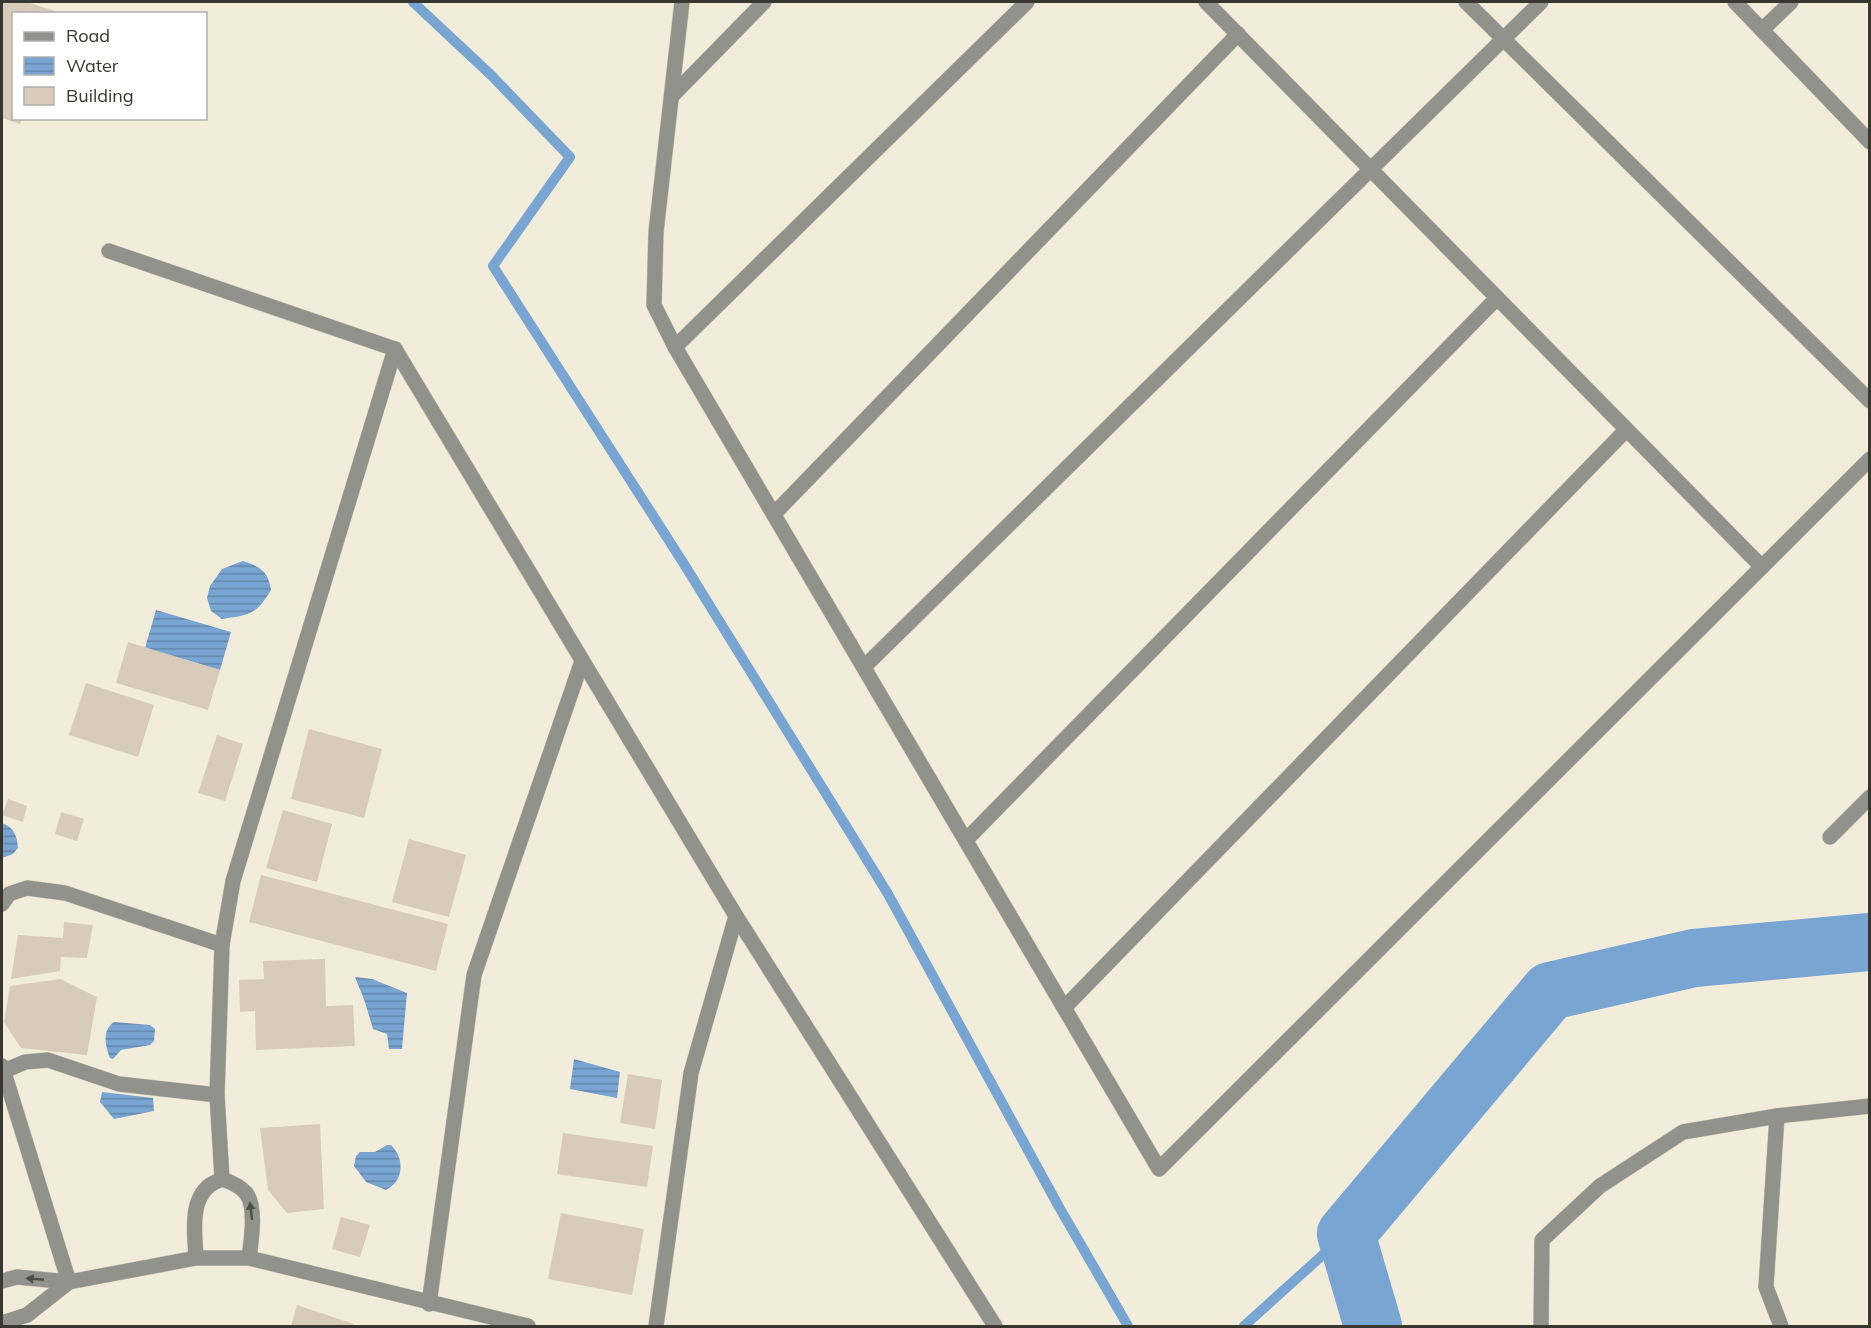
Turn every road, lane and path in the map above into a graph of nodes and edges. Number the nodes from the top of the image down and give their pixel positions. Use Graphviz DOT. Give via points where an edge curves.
graph roads {
  1 [pos="682,2"];
  2 [pos="764,2"];
  3 [pos="1027,2"];
  4 [pos="1206,2"];
  5 [pos="1466,2"];
  6 [pos="1541,2"];
  7 [pos="1735,2"];
  8 [pos="1791,2"];
  9 [pos="1762,30"];
  10 [pos="1238,34"];
  11 [pos="1504,38"];
  12 [pos="672,96"];
  13 [pos="1869,142"];
  14 [pos="1371,170"];
  15 [pos="109,251"];
  16 [pos="1497,298"];
  17 [pos="675,347"];
  18 [pos="395,349"];
  19 [pos="1869,401"];
  20 [pos="1626,430"];
  21 [pos="1869,459"];
  22 [pos="774,514"];
  23 [pos="1762,567"];
  24 [pos="582,662"];
  25 [pos="864,667"];
  26 [pos="1869,797"];
  27 [pos="1830,837"];
  28 [pos="966,840"];
  29 [pos="2,904"];
  30 [pos="736,916"];
  31 [pos="222,945"];
  32 [pos="1065,1007"];
  33 [pos="3,1069"];
  34 [pos="217,1095"];
  35 [pos="1869,1106"];
  36 [pos="1777,1116"];
  37 [pos="222,1179"];
  38 [pos="196,1257"];
  39 [pos="249,1258"];
  40 [pos="2,1281"];
  41 [pos="69,1282"];
  42 [pos="429,1304"];
  43 [pos="2,1323"];
  44 [pos="528,1326"];
  45 [pos="656,1326"];
  46 [pos="995,1326"];
  47 [pos="1541,1326"];
  48 [pos="1780,1326"];
  1 -- 12 [label="street"];
  2 -- 12 [label="street"];
  3 -- 17 [label="street"];
  4 -- 10 [label="street"];
  5 -- 11 [label="street"];
  6 -- 11 [label="street"];
  7 -- 9 [label="street"];
  8 -- 9 [label="street"];
  9 -- 13 [label="street"];
  10 -- 14 [label="street"];
  10 -- 22 [label="street"];
  11 -- 14 [label="street"];
  11 -- 19 [label="street"];
  12 -- 17 [label="street" via="656,232 654,305"];
  14 -- 16 [label="street"];
  14 -- 25 [label="street"];
  15 -- 18 [label="street"];
  16 -- 20 [label="street"];
  16 -- 28 [label="street"];
  17 -- 22 [label="street"];
  18 -- 24 [label="street"];
  18 -- 31 [label="street" via="233,882"];
  20 -- 23 [label="street"];
  20 -- 32 [label="street"];
  21 -- 23 [label="street"];
  22 -- 25 [label="street"];
  23 -- 32 [label="street" via="1159,1168"];
  24 -- 30 [label="street"];
  24 -- 42 [label="street" via="474,975"];
  25 -- 28 [label="street"];
  26 -- 27 [label="street"];
  28 -- 32 [label="street"];
  29 -- 31 [label="street" via="9,894 27,888 65,893"];
  30 -- 45 [label="street" via="691,1073"];
  30 -- 46 [label="street"];
  31 -- 34 [label="street"];
  33 -- 34 [label="street" via="48,1060 119,1084"];
  33 -- 41 [label="street"];
  34 -- 37 [label="street"];
  35 -- 36 [label="street"];
  36 -- 47 [label="street" via="1683,1132 1600,1186 1542,1240"];
  36 -- 48 [label="street" via="1766,1287"];
  37 -- 38 [label="street" via="208,1186 198,1202 194,1227"];
  39 -- 37 [label="street, one-way" via="252,1230 248,1194"];
  38 -- 39 [label="street"];
  38 -- 41 [label="street"];
  39 -- 42 [label="street"];
  41 -- 40 [label="street, one-way" via="17,1277"];
  41 -- 43 [label="street" via="27,1315"];
  42 -- 44 [label="street"];
}
